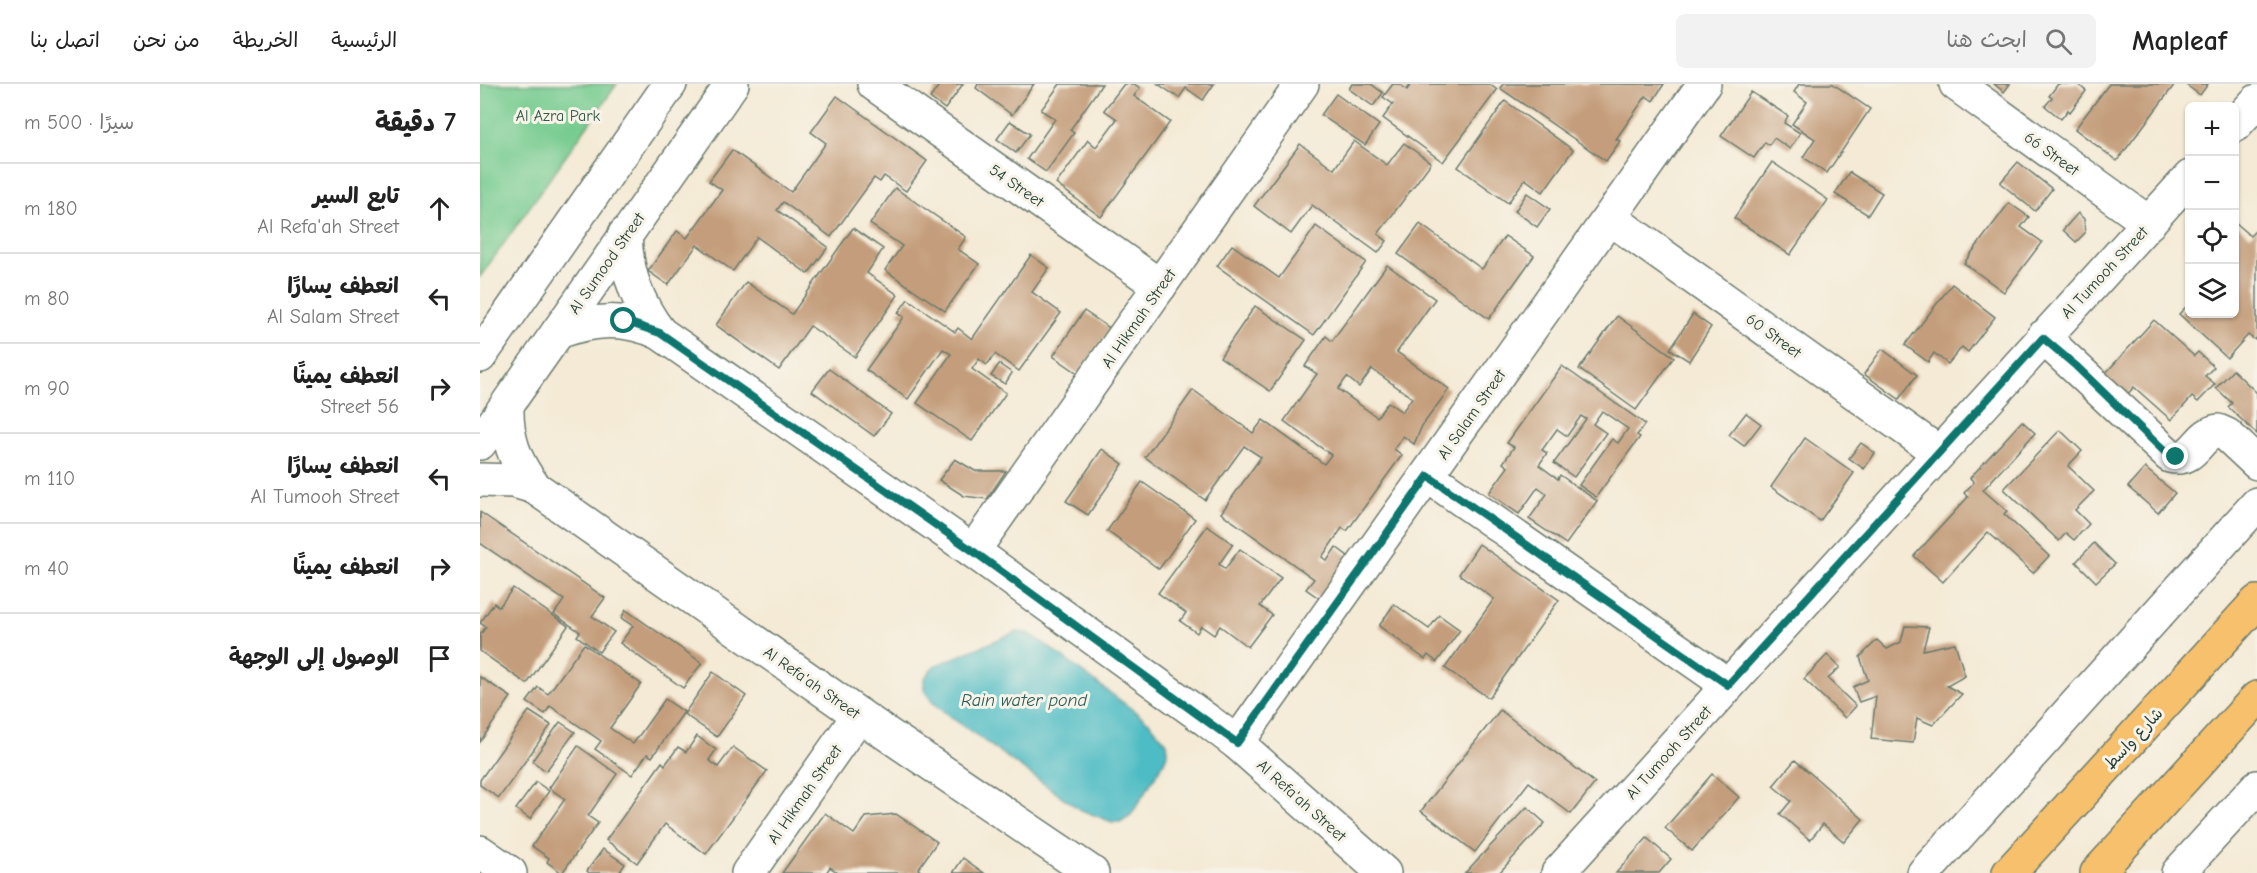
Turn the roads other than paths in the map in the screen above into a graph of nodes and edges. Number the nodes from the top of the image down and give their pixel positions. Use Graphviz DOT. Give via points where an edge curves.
graph roads {
  1 [pos="670,84"];
  2 [pos="732,84"];
  3 [pos="874,84"];
  4 [pos="1302,84"];
  5 [pos="1704,84"];
  6 [pos="1956,84"];
  7 [pos="2257,101"];
  8 [pos="2239,121"];
  9 [pos="2185,182"];
  10 [pos="1610,218"];
  11 [pos="2149,222"];
  12 [pos="625,234"];
  13 [pos="1160,286"];
  14 [pos="558,332"];
  15 [pos="660,333"];
  16 [pos="2043,338"];
  17 [pos="480,356"];
  18 [pos="507,406"];
  19 [pos="480,443"];
  20 [pos="1938,452"];
  21 [pos="2257,463"];
  22 [pos="1428,476"];
  23 [pos="480,480"];
  24 [pos="534,487"];
  25 [pos="2257,504"];
  26 [pos="973,551"];
  27 [pos="2257,602"];
  28 [pos="1728,685"];
  29 [pos="2257,698"];
  30 [pos="859,715"];
  31 [pos="1237,743"];
  32 [pos="2257,787"];
  33 [pos="480,852"];
  34 [pos="510,873"];
  35 [pos="748,873"];
  36 [pos="1092,873"];
  37 [pos="1384,873"];
  38 [pos="1557,873"];
  39 [pos="1924,873"];
  40 [pos="2009,873"];
  41 [pos="2097,873"];
  42 [pos="2178,873"];
  1 -- 17 [label="street"];
  2 -- 12 [label="street, Al Sumood Street"];
  3 -- 13 [label="street, 54 Street"];
  4 -- 13 [label="street, Al Hikmah Street"];
  5 -- 10 [label="street, Al Salam Street"];
  6 -- 11 [label="street, 66 Street"];
  7 -- 8 [label="street"];
  9 -- 11 [label="street, Al Tumooh Street"];
  10 -- 20 [label="street, 60 Street"];
  10 -- 22 [label="street, Al Salam Street"];
  11 -- 16 [label="street, Al Tumooh Street"];
  12 -- 14 [label="street, Al Sumood Street"];
  12 -- 15 [label="street, Al Refa'ah Street" via="633,287"];
  13 -- 26 [label="street, Al Hikmah Street"];
  14 -- 15 [label="street, Al Refa'ah Street" via="579,324 624,321"];
  14 -- 18 [label="street, Al Sumood Street"];
  15 -- 26 [label="street, Al Refa'ah Street"];
  16 -- 20 [label="street, Al Tumooh Street"];
  16 -- 21 [label="street" via="2170,456 2187,456 2209,434 2218,431"];
  18 -- 19 [label="street, Al Sumood Street"];
  18 -- 24 [label="street, Al Refa'ah Street" via="509,441"];
  20 -- 28 [label="street, Al Tumooh Street"];
  22 -- 28 [label="street"];
  22 -- 31 [label="street, Al Salam Street"];
  23 -- 24 [label="street, Al Refa'ah Street" via="514,481"];
  24 -- 30 [label="street, Al Refa'ah Street"];
  25 -- 39 [label="street"];
  26 -- 31 [label="street, Al Refa'ah Street"];
  27 -- 40 [label="highway, شارع واسط"];
  28 -- 38 [label="street, Al Tumooh Street"];
  29 -- 41 [label="highway"];
  30 -- 35 [label="street, Al Hikmah Street"];
  30 -- 36 [label="street, Al Refa'ah Street"];
  31 -- 37 [label="street, Al Refa'ah Street"];
  32 -- 42 [label="street"];
  33 -- 34 [label="street"];
}
